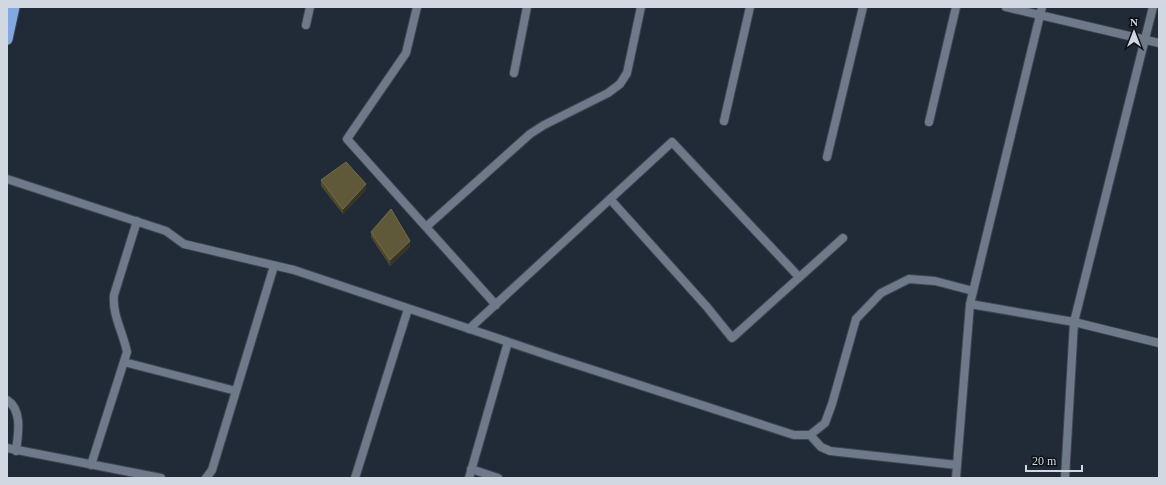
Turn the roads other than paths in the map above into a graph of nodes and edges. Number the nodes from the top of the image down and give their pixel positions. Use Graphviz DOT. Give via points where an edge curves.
graph roads {
  1 [pos="14,7"];
  2 [pos="310,7"];
  3 [pos="417,7"];
  4 [pos="527,7"];
  5 [pos="641,7"];
  6 [pos="750,7"];
  7 [pos="863,7"];
  8 [pos="956,7"];
  9 [pos="1006,7"];
  10 [pos="1153,7"];
  11 [pos="1041,11"];
  12 [pos="306,25"];
  13 [pos="7,39"];
  14 [pos="1145,40"];
  15 [pos="1159,43"];
  16 [pos="514,73"];
  17 [pos="724,121"];
  18 [pos="929,122"];
  19 [pos="827,157"];
  20 [pos="7,179"];
  21 [pos="610,199"];
  22 [pos="137,221"];
  23 [pos="426,227"];
  24 [pos="843,238"];
  25 [pos="274,266"];
  26 [pos="799,277"];
  27 [pos="973,291"];
  28 [pos="970,304"];
  29 [pos="496,305"];
  30 [pos="408,309"];
  31 [pos="1074,322"];
  32 [pos="469,329"];
  33 [pos="508,342"];
  34 [pos="1159,343"];
  35 [pos="124,362"];
  36 [pos="236,391"];
  37 [pos="7,400"];
  38 [pos="810,435"];
  39 [pos="7,448"];
  40 [pos="16,451"];
  41 [pos="91,465"];
  42 [pos="957,465"];
  43 [pos="471,469"];
  44 [pos="130,475"];
  45 [pos="161,478"];
  46 [pos="206,478"];
  47 [pos="356,478"];
  48 [pos="469,478"];
  49 [pos="498,478"];
  50 [pos="956,478"];
  51 [pos="1065,478"];
  1 -- 13 [label="highway"];
  2 -- 12 [label="street"];
  3 -- 23 [label="street" via="406,53 347,139"];
  4 -- 16 [label="street"];
  5 -- 23 [label="street" via="627,73 620,84 608,93 530,134"];
  6 -- 17 [label="street"];
  7 -- 19 [label="street"];
  8 -- 18 [label="street"];
  9 -- 11 [label="street"];
  10 -- 14 [label="street"];
  11 -- 14 [label="street"];
  11 -- 27 [label="street"];
  14 -- 15 [label="street"];
  14 -- 31 [label="street"];
  20 -- 22 [label="street"];
  21 -- 26 [label="street" via="672,142"];
  21 -- 26 [label="street" via="732,338"];
  21 -- 29 [label="street"];
  22 -- 25 [label="street" via="166,231 184,244"];
  22 -- 35 [label="street" via="113,305 127,352"];
  23 -- 29 [label="street"];
  24 -- 26 [label="street"];
  25 -- 30 [label="street" via="294,270"];
  25 -- 36 [label="street"];
  27 -- 28 [label="street"];
  27 -- 38 [label="street" via="935,281 908,279 881,293 856,319 825,423"];
  28 -- 31 [label="street"];
  28 -- 42 [label="street"];
  29 -- 32 [label="street"];
  30 -- 32 [label="street"];
  30 -- 47 [label="street"];
  31 -- 34 [label="street"];
  31 -- 51 [label="street"];
  32 -- 33 [label="street"];
  33 -- 38 [label="street" via="794,435"];
  33 -- 43 [label="street"];
  35 -- 36 [label="street"];
  35 -- 41 [label="street"];
  36 -- 46 [label="street" via="212,470"];
  37 -- 40 [label="street" via="15,410 19,425"];
  38 -- 42 [label="street" via="821,447 830,451"];
  39 -- 40 [label="street"];
  40 -- 41 [label="street"];
  41 -- 44 [label="street"];
  42 -- 50 [label="street"];
  43 -- 48 [label="street"];
  43 -- 49 [label="street"];
  44 -- 45 [label="street"];
}
